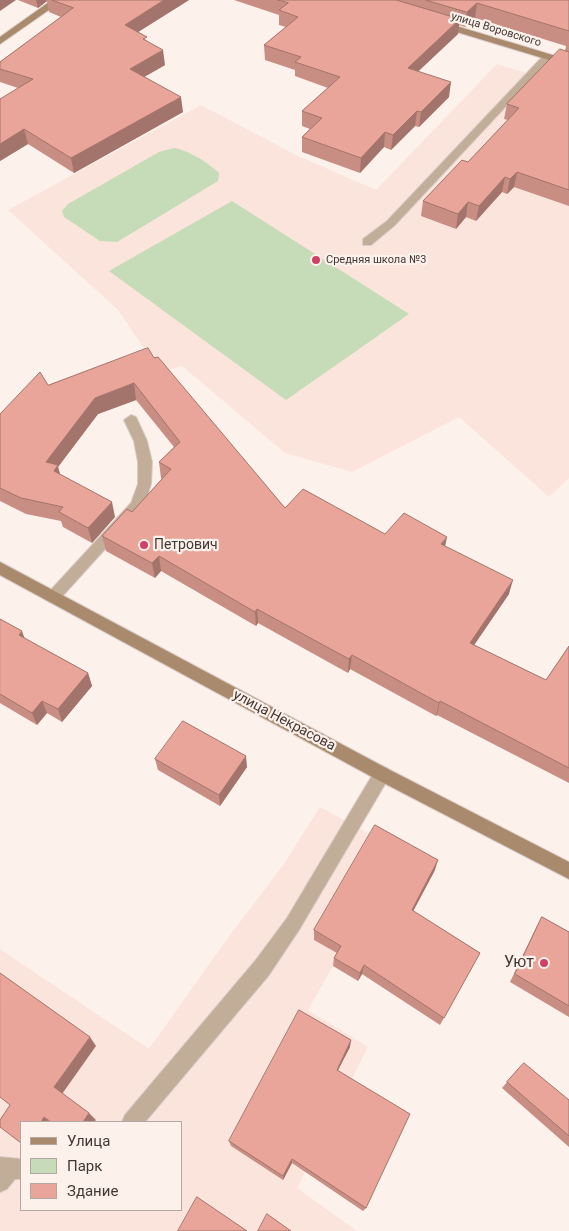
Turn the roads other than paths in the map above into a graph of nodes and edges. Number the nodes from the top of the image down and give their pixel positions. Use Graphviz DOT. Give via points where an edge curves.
graph roads {
  1 [pos="58,0"];
  2 [pos="426,20"];
  3 [pos="0,41"];
  4 [pos="548,57"];
  5 [pos="569,63"];
  6 [pos="367,242"];
  7 [pos="131,420"];
  8 [pos="0,568"];
  9 [pos="53,597"];
  10 [pos="382,774"];
  11 [pos="569,872"];
  12 [pos="133,1121"];
  1 -- 3 [label="street"];
  2 -- 4 [label="street, улица Воровского"];
  4 -- 5 [label="street, улица Воровского"];
  4 -- 6 [label="lane" via="391,223"];
  7 -- 9 [label="lane" via="147,459 145,490 137,506"];
  8 -- 9 [label="street, улица Некрасова"];
  9 -- 10 [label="street, улица Некрасова"];
  10 -- 11 [label="street, улица Некрасова"];
  10 -- 12 [label="lane" via="262,968"];
}
